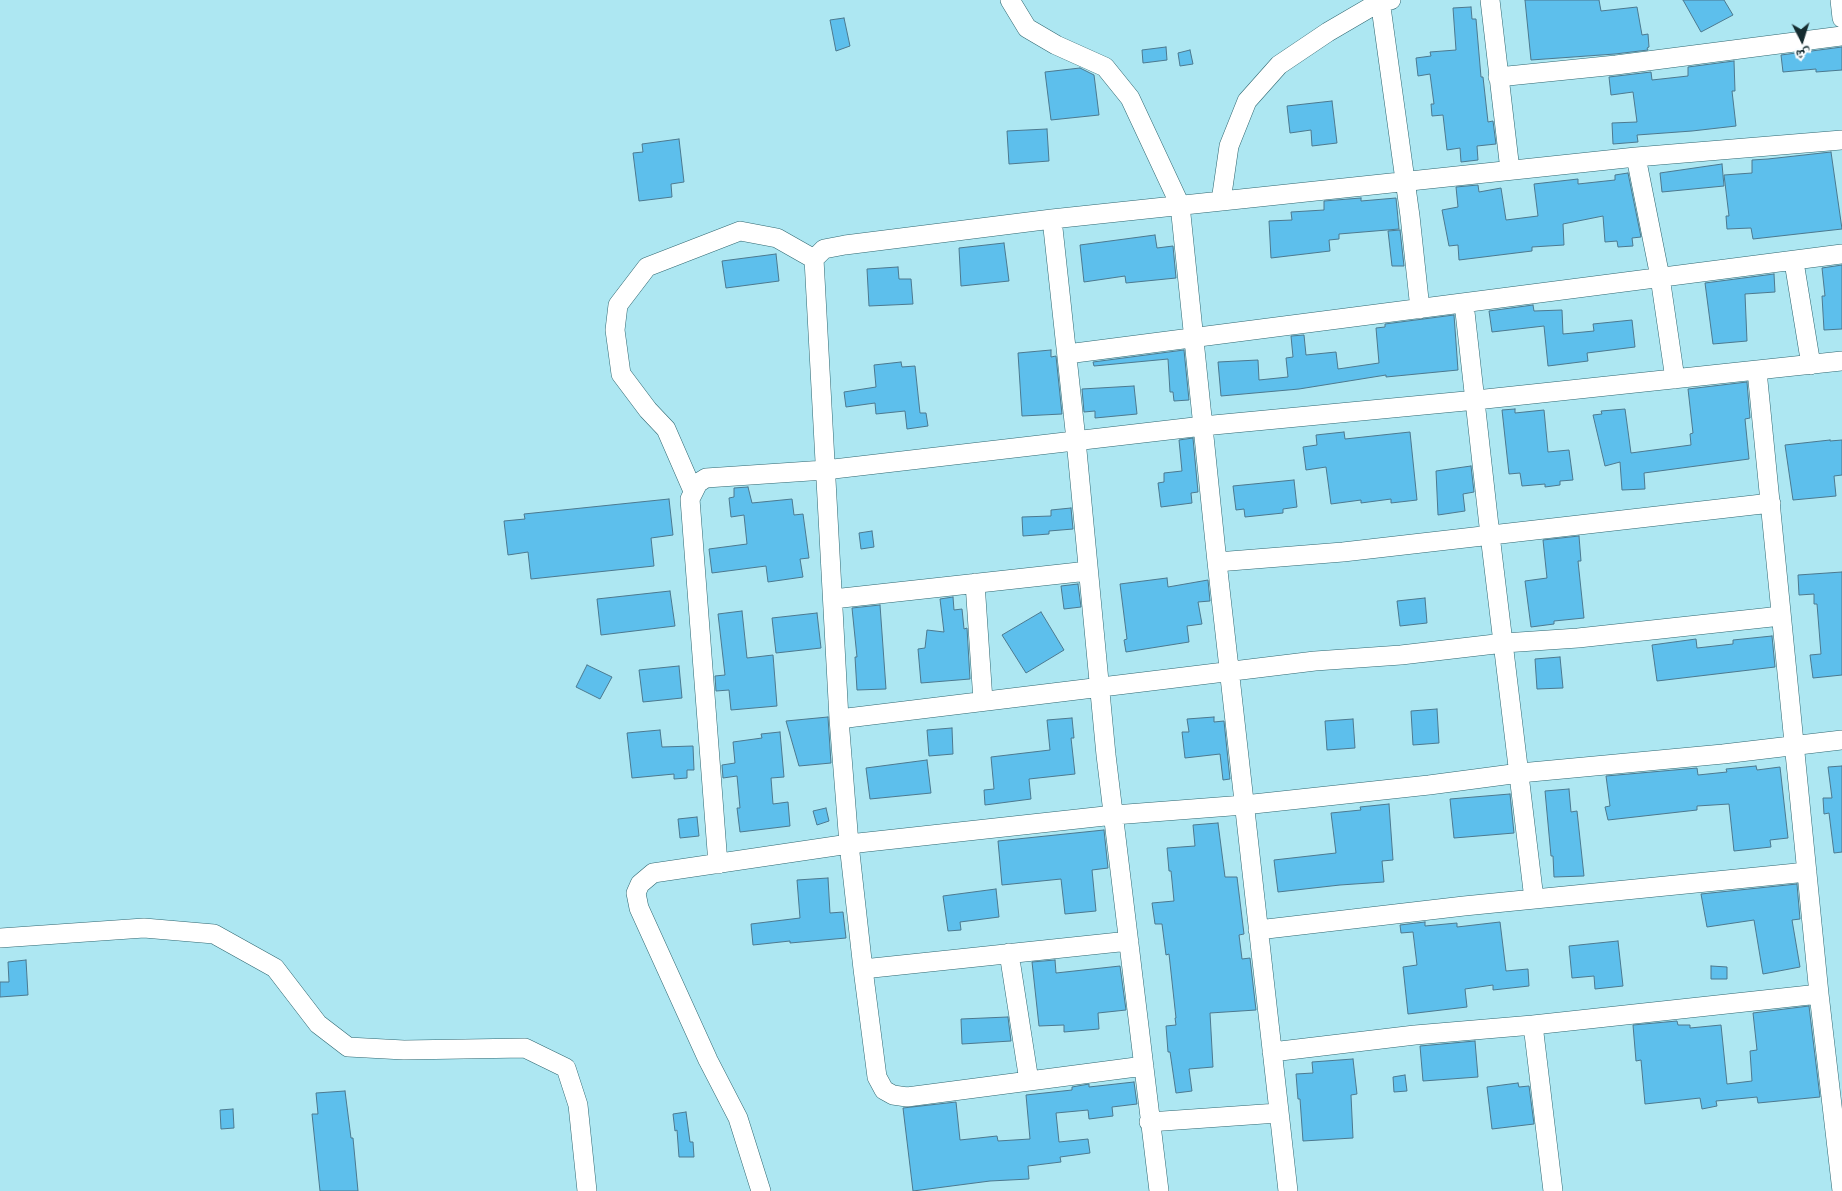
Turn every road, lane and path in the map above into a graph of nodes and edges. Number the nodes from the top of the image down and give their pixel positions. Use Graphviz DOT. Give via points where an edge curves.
graph roads {
  1 [pos="1010,0"];
  2 [pos="1384,0"];
  3 [pos="1490,0"];
  4 [pos="1840,0"];
  5 [pos="1842,18"];
  6 [pos="1842,36"];
  7 [pos="1498,77"];
  8 [pos="1842,140"];
  9 [pos="1636,156"];
  10 [pos="1510,170"];
  11 [pos="1405,181"];
  12 [pos="1221,201"];
  13 [pos="1180,205"];
  14 [pos="1052,219"];
  15 [pos="1842,254"];
  16 [pos="814,259"];
  17 [pos="1794,262"];
  18 [pos="1660,277"];
  19 [pos="1464,303"];
  20 [pos="1420,308"];
  21 [pos="1193,338"];
  22 [pos="1067,354"];
  23 [pos="1842,361"];
  24 [pos="1811,365"];
  25 [pos="1757,370"];
  26 [pos="1675,379"];
  27 [pos="1476,400"];
  28 [pos="1203,426"];
  29 [pos="1076,440"];
  30 [pos="825,470"];
  31 [pos="693,491"];
  32 [pos="1771,503"];
  33 [pos="1490,535"];
  34 [pos="1217,562"];
  35 [pos="1088,571"];
  36 [pos="975,583"];
  37 [pos="832,599"];
  38 [pos="1781,616"];
  39 [pos="1504,643"];
  40 [pos="1229,672"];
  41 [pos="1100,687"];
  42 [pos="984,701"];
  43 [pos="839,719"];
  44 [pos="1842,740"];
  45 [pos="1794,745"];
  46 [pos="1520,773"];
  47 [pos="1244,804"];
  48 [pos="1114,815"];
  49 [pos="849,844"];
  50 [pos="718,864"];
  51 [pos="1807,872"];
  52 [pos="1534,900"];
  53 [pos="1258,930"];
  54 [pos="0,938"];
  55 [pos="1129,941"];
  56 [pos="1009,953"];
  57 [pos="863,969"];
  58 [pos="1819,994"];
  59 [pos="1533,1025"];
  60 [pos="1272,1052"];
  61 [pos="1144,1066"];
  62 [pos="1029,1081"];
  63 [pos="1278,1113"];
  64 [pos="1149,1122"];
  65 [pos="587,1191"];
  66 [pos="761,1191"];
  67 [pos="1159,1191"];
  68 [pos="1288,1191"];
  69 [pos="1553,1191"];
  70 [pos="1842,1191"];
  1 -- 13 [label="street" via="1027,28 1105,68 1111,75 1130,98"];
  2 -- 11 [label="street"];
  2 -- 12 [label="street" via="1278,65 1247,100 1229,146"];
  3 -- 7 [label="street"];
  4 -- 5 [label="street"];
  6 -- 7 [label="street"];
  7 -- 10 [label="street"];
  8 -- 9 [label="street"];
  9 -- 10 [label="street"];
  9 -- 18 [label="street"];
  10 -- 11 [label="street"];
  11 -- 12 [label="street"];
  11 -- 20 [label="street"];
  12 -- 13 [label="street"];
  13 -- 14 [label="street"];
  13 -- 21 [label="street"];
  14 -- 16 [label="street" via="845,245 824,249"];
  14 -- 22 [label="street"];
  15 -- 17 [label="street"];
  16 -- 30 [label="street"];
  16 -- 31 [label="street" via="777,238 740,231 647,267 618,305 615,330 621,374 666,429"];
  17 -- 18 [label="street"];
  17 -- 24 [label="street"];
  18 -- 19 [label="street"];
  18 -- 26 [label="street"];
  19 -- 20 [label="street"];
  19 -- 27 [label="street"];
  20 -- 21 [label="street"];
  21 -- 22 [label="street"];
  21 -- 28 [label="street"];
  22 -- 29 [label="street"];
  23 -- 24 [label="street"];
  24 -- 25 [label="street"];
  25 -- 26 [label="street"];
  25 -- 32 [label="street"];
  26 -- 27 [label="street"];
  27 -- 28 [label="street"];
  27 -- 33 [label="street"];
  28 -- 29 [label="street"];
  28 -- 34 [label="street"];
  29 -- 30 [label="street"];
  29 -- 35 [label="street"];
  30 -- 31 [label="street" via="706,478"];
  30 -- 37 [label="street"];
  31 -- 50 [label="street" via="690,499"];
  32 -- 33 [label="street"];
  32 -- 38 [label="street"];
  33 -- 34 [label="street"];
  33 -- 39 [label="street"];
  34 -- 40 [label="street"];
  35 -- 36 [label="street"];
  35 -- 41 [label="street"];
  36 -- 37 [label="street"];
  36 -- 42 [label="street"];
  37 -- 43 [label="street"];
  38 -- 39 [label="street"];
  38 -- 45 [label="street"];
  39 -- 40 [label="street"];
  39 -- 46 [label="street"];
  40 -- 41 [label="street"];
  40 -- 47 [label="street"];
  41 -- 42 [label="street"];
  41 -- 48 [label="street"];
  42 -- 43 [label="street"];
  43 -- 49 [label="street"];
  44 -- 45 [label="street"];
  45 -- 46 [label="street"];
  45 -- 51 [label="street"];
  46 -- 47 [label="street"];
  46 -- 52 [label="street"];
  47 -- 48 [label="street"];
  47 -- 53 [label="street"];
  48 -- 49 [label="street"];
  48 -- 55 [label="street"];
  49 -- 50 [label="street"];
  49 -- 57 [label="street"];
  50 -- 66 [label="street" via="653,873 640,884 636,893 639,908 675,989 738,1118"];
  51 -- 52 [label="street"];
  51 -- 58 [label="street"];
  52 -- 53 [label="street"];
  53 -- 60 [label="street"];
  54 -- 65 [label="street" via="144,928 214,934 274,968 318,1024 348,1047 404,1050 525,1048 566,1068 578,1105"];
  55 -- 56 [label="street"];
  55 -- 61 [label="street"];
  56 -- 57 [label="street"];
  56 -- 62 [label="street"];
  57 -- 62 [label="street" via="877,1077 884,1090 893,1095 907,1096"];
  58 -- 59 [label="street"];
  58 -- 70 [label="street"];
  59 -- 60 [label="street"];
  59 -- 69 [label="street"];
  60 -- 63 [label="street"];
  61 -- 62 [label="street"];
  61 -- 64 [label="street"];
  63 -- 64 [label="street"];
  63 -- 68 [label="street"];
  64 -- 67 [label="street"];
}
